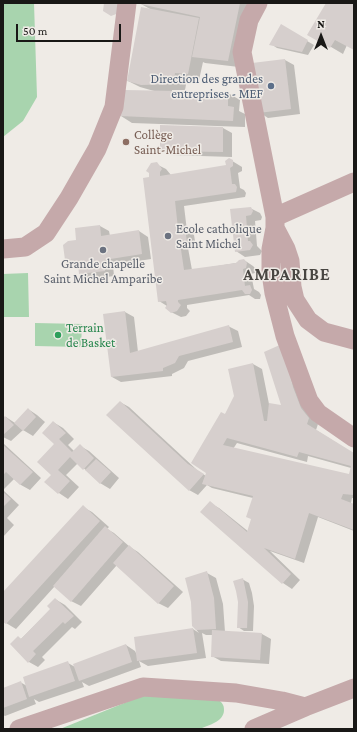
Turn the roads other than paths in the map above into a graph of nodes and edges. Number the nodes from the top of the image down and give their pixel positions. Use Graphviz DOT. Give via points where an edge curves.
graph roads {
  1 [pos="127,3"];
  2 [pos="258,3"];
  3 [pos="354,182"];
  4 [pos="275,222"];
  5 [pos="3,249"];
  6 [pos="354,340"];
  7 [pos="354,438"];
  8 [pos="354,688"];
  9 [pos="305,707"];
  10 [pos="19,729"];
  11 [pos="254,729"];
  1 -- 5 [label="street" via="114,107 97,149 46,233 25,247"];
  2 -- 4 [label="street" via="249,20 242,52"];
  3 -- 4 [label="street"];
  4 -- 6 [label="street" via="290,261 295,300 308,320 324,332"];
  4 -- 7 [label="street" via="271,272 285,336 309,400 318,413"];
  8 -- 9 [label="street"];
  9 -- 10 [label="street" via="236,693 143,687"];
  9 -- 11 [label="street"];
}
